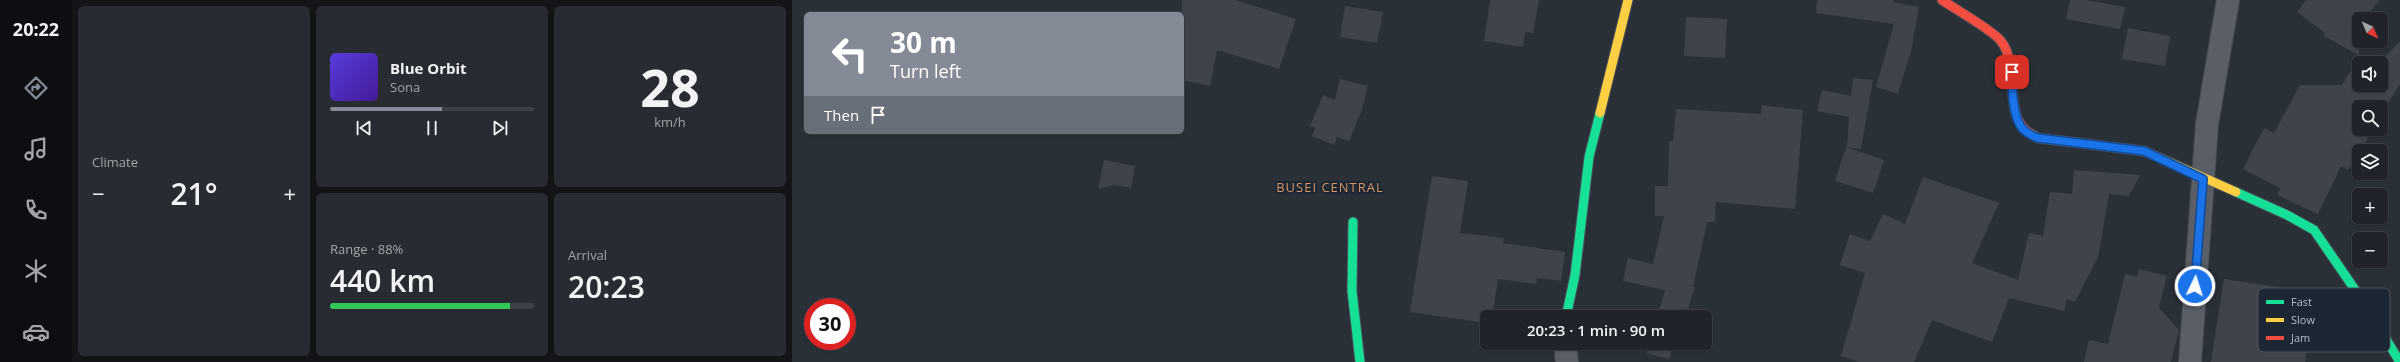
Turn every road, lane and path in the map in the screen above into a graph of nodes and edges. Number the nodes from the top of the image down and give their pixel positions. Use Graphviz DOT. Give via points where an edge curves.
graph roads {
  1 [pos="1628,0"];
  2 [pos="1942,0"];
  3 [pos="2228,0"];
  4 [pos="2203,179"];
  5 [pos="1353,222"];
  6 [pos="2355,288"];
  7 [pos="1568,310"];
  8 [pos="2390,346"];
  9 [pos="1566,350"];
  10 [pos="1360,362"];
  11 [pos="1567,362"];
  12 [pos="2190,362"];
  13 [pos="2400,362"];
  1 -- 7 [label="street" via="1589,157 1575,276"];
  2 -- 4 [label="street" via="2000,39 2011,58 2013,98 2018,121 2023,130 2038,138 2144,151"];
  3 -- 4 [label="street" via="2207,124"];
  4 -- 6 [label="street" via="2314,230"];
  4 -- 12 [label="street"];
  5 -- 10 [label="street" via="1352,291"];
  8 -- 13 [label="street"];
  9 -- 11 [label="street"];
}
